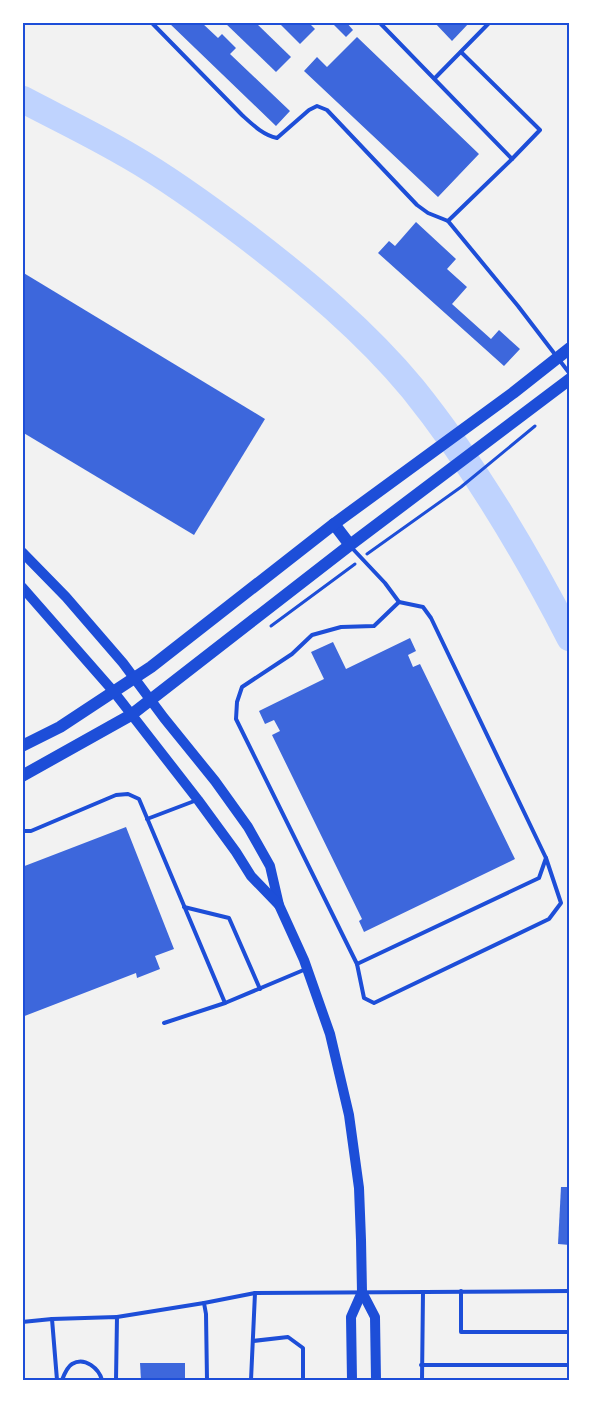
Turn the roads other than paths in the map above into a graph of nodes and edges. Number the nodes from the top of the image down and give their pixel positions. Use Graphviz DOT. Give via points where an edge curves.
graph roads {
  1 [pos="151,22"];
  2 [pos="379,22"];
  3 [pos="490,22"];
  4 [pos="461,52"];
  5 [pos="435,78"];
  6 [pos="512,159"];
  7 [pos="448,221"];
  8 [pos="570,348"];
  9 [pos="557,357"];
  10 [pos="570,374"];
  11 [pos="570,379"];
  12 [pos="334,524"];
  13 [pos="350,545"];
  14 [pos="22,552"];
  15 [pos="22,587"];
  16 [pos="399,602"];
  17 [pos="135,678"];
  18 [pos="114,692"];
  19 [pos="150,700"];
  20 [pos="131,715"];
  21 [pos="22,746"];
  22 [pos="22,776"];
  23 [pos="198,800"];
  24 [pos="147,819"];
  25 [pos="22,831"];
  26 [pos="546,858"];
  27 [pos="279,905"];
  28 [pos="184,907"];
  29 [pos="357,964"];
  30 [pos="307,969"];
  31 [pos="260,989"];
  32 [pos="225,1003"];
  33 [pos="164,1023"];
  34 [pos="461,1291"];
  35 [pos="570,1291"];
  36 [pos="362,1292"];
  37 [pos="423,1292"];
  38 [pos="255,1293"];
  39 [pos="204,1304"];
  40 [pos="117,1317"];
  41 [pos="52,1320"];
  42 [pos="22,1322"];
  43 [pos="570,1332"];
  44 [pos="253,1341"];
  45 [pos="421,1365"];
  46 [pos="570,1365"];
  47 [pos="57,1380"];
  48 [pos="62,1380"];
  49 [pos="102,1380"];
  50 [pos="116,1380"];
  51 [pos="207,1380"];
  52 [pos="251,1380"];
  53 [pos="303,1380"];
  54 [pos="352,1380"];
  55 [pos="376,1380"];
  56 [pos="422,1380"];
  1 -- 7 [label="lane" via="257,129 277,138 309,110 317,106 327,110 417,205"];
  2 -- 5 [label="lane"];
  3 -- 4 [label="lane"];
  4 -- 5 [label="lane"];
  4 -- 6 [label="lane" via="540,130"];
  5 -- 6 [label="lane"];
  6 -- 7 [label="lane"];
  7 -- 9 [label="lane"];
  8 -- 9 [label="main road"];
  9 -- 10 [label="lane"];
  9 -- 12 [label="main road"];
  11 -- 13 [label="main road"];
  12 -- 13 [label="main road"];
  12 -- 17 [label="main road"];
  13 -- 16 [label="lane"];
  13 -- 19 [label="main road"];
  14 -- 17 [label="street"];
  15 -- 18 [label="street"];
  16 -- 26 [label="lane" via="423,606 431,618"];
  16 -- 29 [label="lane" via="374,626 341,627 312,635 292,654 242,687 237,702 236,719"];
  17 -- 18 [label="main road"];
  17 -- 19 [label="street"];
  18 -- 20 [label="street"];
  18 -- 21 [label="main road"];
  19 -- 20 [label="main road"];
  19 -- 27 [label="street" via="248,827 270,866"];
  20 -- 22 [label="main road"];
  20 -- 23 [label="street"];
  23 -- 24 [label="lane"];
  23 -- 27 [label="street" via="251,876"];
  24 -- 25 [label="lane" via="139,799 128,794 116,795 31,831"];
  24 -- 28 [label="lane"];
  26 -- 29 [label="lane" via="539,878"];
  26 -- 29 [label="lane" via="561,903 549,919 374,1003 364,999"];
  27 -- 30 [label="street"];
  28 -- 31 [label="lane" via="229,918"];
  28 -- 32 [label="lane"];
  30 -- 31 [label="lane"];
  30 -- 36 [label="street" via="330,1034 349,1115 359,1188"];
  31 -- 32 [label="lane"];
  32 -- 33 [label="lane"];
  34 -- 35 [label="lane"];
  34 -- 37 [label="lane"];
  34 -- 43 [label="lane" via="461,1332"];
  36 -- 37 [label="lane"];
  36 -- 38 [label="lane"];
  36 -- 54 [label="street" via="351,1317"];
  36 -- 55 [label="street" via="375,1317"];
  37 -- 45 [label="lane"];
  38 -- 39 [label="lane"];
  38 -- 44 [label="lane"];
  39 -- 40 [label="lane"];
  39 -- 51 [label="lane"];
  40 -- 41 [label="lane"];
  40 -- 50 [label="lane"];
  41 -- 42 [label="lane"];
  41 -- 47 [label="lane"];
  44 -- 52 [label="lane"];
  44 -- 53 [label="lane" via="288,1337 303,1348"];
  45 -- 46 [label="lane"];
  45 -- 56 [label="lane"];
  48 -- 49 [label="lane" via="70,1365 80,1361 89,1363"];
}
